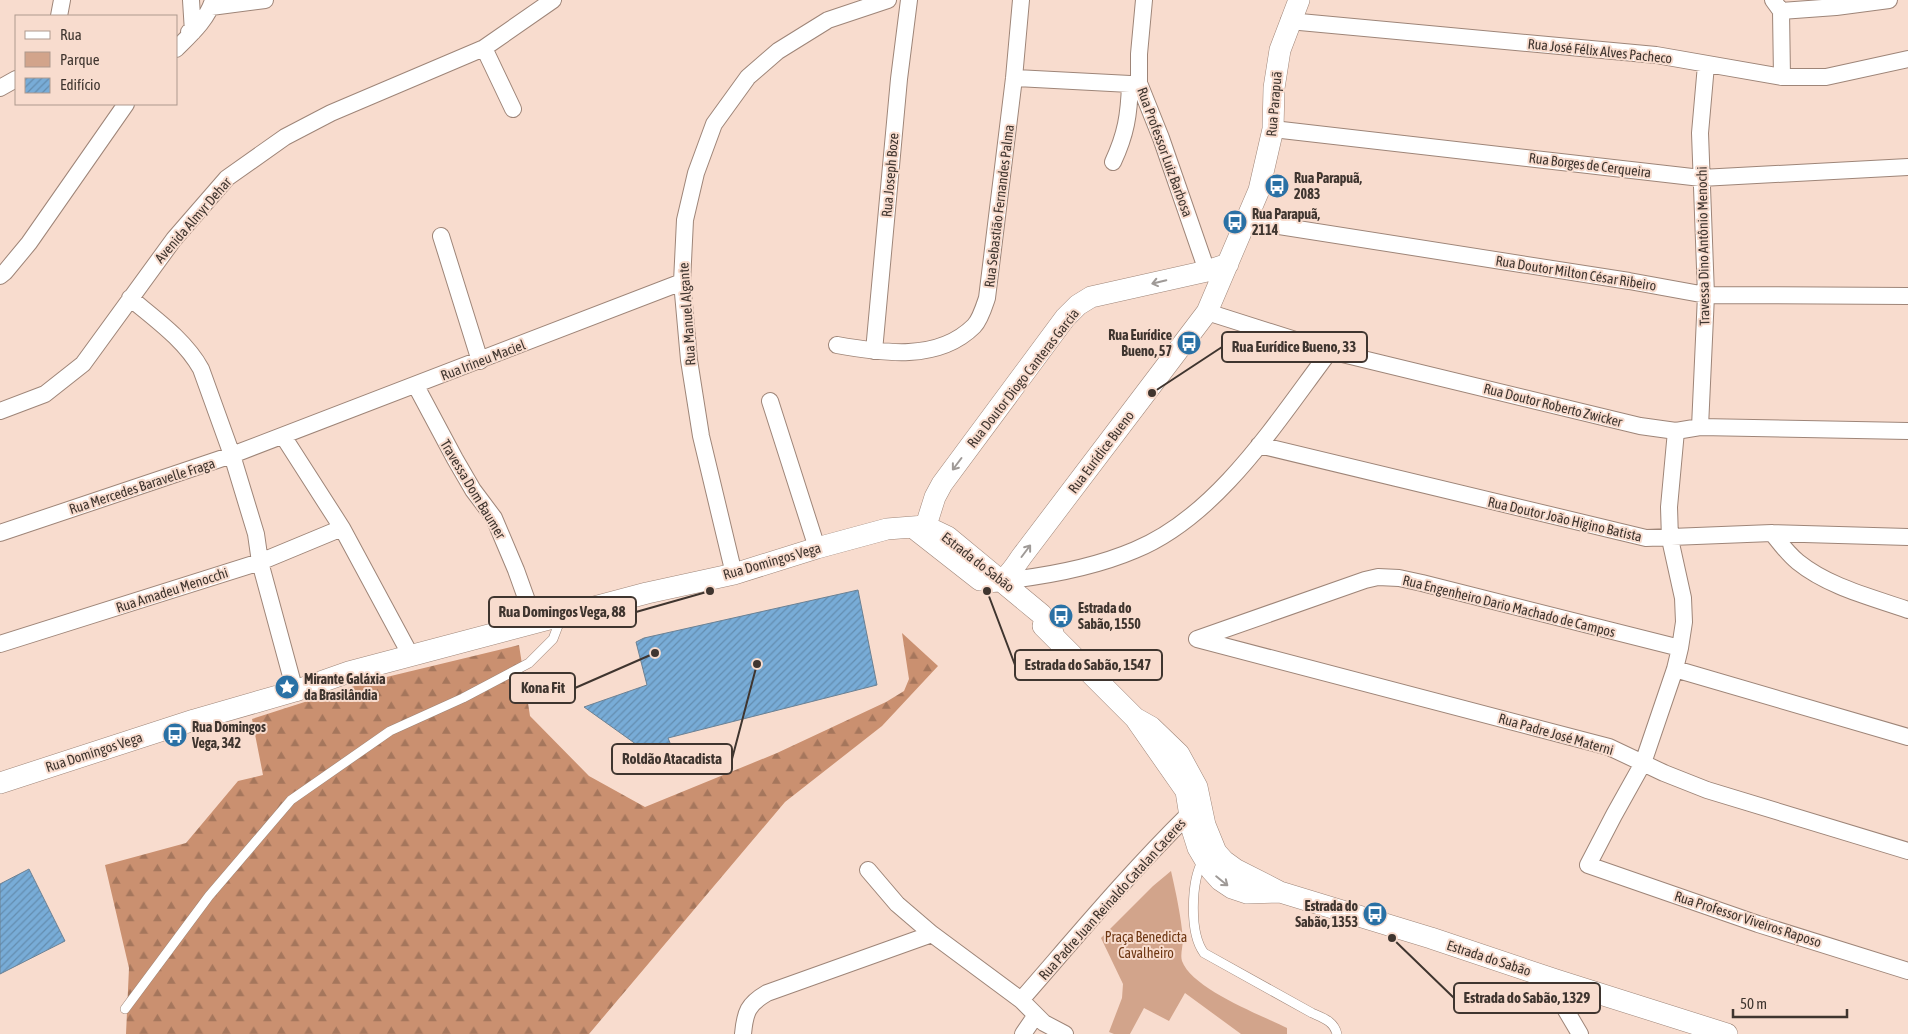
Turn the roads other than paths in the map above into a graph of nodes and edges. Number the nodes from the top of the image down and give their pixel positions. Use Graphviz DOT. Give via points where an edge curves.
graph roads {
  1 [pos="62,0"];
  2 [pos="192,0"];
  3 [pos="265,0"];
  4 [pos="553,0"];
  5 [pos="888,0"];
  6 [pos="909,0"];
  7 [pos="1022,0"];
  8 [pos="1144,0"];
  9 [pos="1299,0"];
  10 [pos="1889,0"];
  11 [pos="212,3"];
  12 [pos="1777,6"];
  13 [pos="59,15"];
  14 [pos="1289,21"];
  15 [pos="184,33"];
  16 [pos="178,45"];
  17 [pos="484,48"];
  18 [pos="1908,59"];
  19 [pos="1706,65"];
  20 [pos="1782,77"];
  21 [pos="1014,78"];
  22 [pos="15,80"];
  23 [pos="1135,84"];
  24 [pos="0,88"];
  25 [pos="125,105"];
  26 [pos="513,108"];
  27 [pos="1274,129"];
  28 [pos="1113,162"];
  29 [pos="1908,167"];
  30 [pos="1701,178"];
  31 [pos="1247,220"];
  32 [pos="441,236"];
  33 [pos="1228,264"];
  34 [pos="1207,271"];
  35 [pos="0,276"];
  36 [pos="682,282"];
  37 [pos="1706,296"];
  38 [pos="1908,296"];
  39 [pos="130,298"];
  40 [pos="1204,317"];
  41 [pos="837,345"];
  42 [pos="874,351"];
  43 [pos="1330,351"];
  44 [pos="480,361"];
  45 [pos="416,386"];
  46 [pos="770,401"];
  47 [pos="0,411"];
  48 [pos="1700,427"];
  49 [pos="1676,431"];
  50 [pos="1908,431"];
  51 [pos="282,436"];
  52 [pos="1258,446"];
  53 [pos="232,455"];
  54 [pos="342,528"];
  55 [pos="920,529"];
  56 [pos="0,533"];
  57 [pos="1772,533"];
  58 [pos="1908,537"];
  59 [pos="1670,539"];
  60 [pos="817,548"];
  61 [pos="260,562"];
  62 [pos="970,573"];
  63 [pos="734,574"];
  64 [pos="1002,581"];
  65 [pos="1908,610"];
  66 [pos="562,616"];
  67 [pos="535,623"];
  68 [pos="1054,636"];
  69 [pos="1197,639"];
  70 [pos="0,644"];
  71 [pos="1680,648"];
  72 [pos="411,656"];
  73 [pos="1675,669"];
  74 [pos="295,691"];
  75 [pos="1135,718"];
  76 [pos="1908,737"];
  77 [pos="1643,763"];
  78 [pos="0,783"];
  79 [pos="1199,796"];
  80 [pos="1189,814"];
  81 [pos="1908,851"];
  82 [pos="1204,859"];
  83 [pos="868,870"];
  84 [pos="1280,892"];
  85 [pos="932,934"];
  86 [pos="1908,971"];
  87 [pos="1556,980"];
  88 [pos="1021,1000"];
  89 [pos="125,1009"];
  90 [pos="1036,1015"];
  91 [pos="743,1034"];
  92 [pos="1023,1034"];
  93 [pos="1065,1034"];
  94 [pos="1337,1034"];
  95 [pos="1580,1034"];
  96 [pos="1727,1034"];
  1 -- 13 [label="street"];
  2 -- 15 [label="street"];
  3 -- 11 [label="street"];
  4 -- 17 [label="street, Avenida Almyr Dehar"];
  5 -- 36 [label="street, Rua Manuel Algante" via="828,20 748,76 714,124 696,173 685,220"];
  6 -- 42 [label="street, Rua Joseph Boze"];
  7 -- 21 [label="street, Rua Sebastião Fernandes Palma"];
  8 -- 23 [label="street, Rua Professor Luiz Barbosa"];
  9 -- 14 [label="street, Rua Parapuã"];
  10 -- 12 [label="street" via="1836,8"];
  11 -- 15 [label="street"];
  12 -- 20 [label="street"];
  14 -- 19 [label="street, Rua José Félix Alves Pacheco" via="1656,55"];
  14 -- 27 [label="street, Rua Parapuã" via="1274,88"];
  15 -- 16 [label="street"];
  17 -- 26 [label="street"];
  17 -- 39 [label="street, Avenida Almyr Dehar" via="331,113 285,137 227,178 174,239"];
  18 -- 20 [label="street, Rua José Félix Alves Pacheco" via="1826,77"];
  19 -- 20 [label="street, Rua José Félix Alves Pacheco"];
  19 -- 30 [label="street, Travessa Dino Antônio Menochi" via="1700,133"];
  21 -- 23 [label="street"];
  21 -- 42 [label="street, Rua Sebastião Fernandes Palma" via="987,298 976,325 956,340 919,352"];
  22 -- 24 [label="street"];
  23 -- 28 [label="street" via="1123,141"];
  23 -- 34 [label="street, Rua Professor Luiz Barbosa" via="1161,138"];
  25 -- 35 [label="street" via="29,243"];
  27 -- 30 [label="street, Rua Borges de Cerqueira"];
  27 -- 31 [label="street, Rua Parapuã" via="1259,190"];
  29 -- 30 [label="street, Rua Borges de Cerqueira"];
  30 -- 37 [label="street, Travessa Dino Antônio Menochi"];
  31 -- 33 [label="street, Rua Parapuã"];
  31 -- 37 [label="street, Rua Doutor Milton César Ribeiro" via="1619,279"];
  32 -- 44 [label="street"];
  33 -- 34 [label="street, Rua Doutor Diogo Canteras Garcia"];
  33 -- 40 [label="street, Rua Eurídice Bueno"];
  34 -- 40 [label="street, Rua Eurídice Bueno" via="1209,294"];
  34 -- 55 [label="street, Rua Doutor Diogo Canteras Garcia, one-way" via="1091,297 1078,305 942,484"];
  36 -- 44 [label="street, Rua Irineu Maciel"];
  36 -- 63 [label="street, Rua Manuel Algante" via="689,360 701,436"];
  37 -- 38 [label="street, Rua Doutor Milton César Ribeiro"];
  37 -- 48 [label="street, Travessa Dino Antônio Menochi"];
  39 -- 47 [label="street, Avenida Almyr Dehar" via="83,364 45,394"];
  39 -- 53 [label="street" via="194,357"];
  40 -- 43 [label="street, Rua Doutor Roberto Zwicker"];
  64 -- 40 [label="street, Rua Eurídice Bueno, one-way"];
  41 -- 42 [label="street, Rua Sebastião Fernandes Palma"];
  43 -- 49 [label="street, Rua Doutor Roberto Zwicker" via="1640,426"];
  43 -- 52 [label="street"];
  44 -- 45 [label="street, Rua Irineu Maciel"];
  45 -- 51 [label="street, Rua Irineu Maciel"];
  45 -- 67 [label="street, Travessa Dom Baumer" via="454,460 494,518"];
  46 -- 60 [label="street"];
  48 -- 49 [label="street, Rua Doutor Roberto Zwicker"];
  48 -- 50 [label="street, Rua Doutor Roberto Zwicker"];
  49 -- 59 [label="street" via="1669,507"];
  51 -- 53 [label="street, Rua Mercedes Baravelle Fraga"];
  51 -- 54 [label="street"];
  52 -- 59 [label="street, Rua Doutor João Higino Batista" via="1626,535"];
  52 -- 64 [label="street" via="1201,509 1176,528 1136,550 1041,577"];
  53 -- 56 [label="street, Rua Mercedes Baravelle Fraga"];
  53 -- 61 [label="street" via="256,534"];
  54 -- 61 [label="street, Rua Amadeu Menocchi"];
  54 -- 72 [label="street"];
  55 -- 60 [label="street, Rua Domingos Vega" via="888,529"];
  55 -- 62 [label="street, Estrada do Sabão"];
  55 -- 64 [label="street, Estrada do Sabão" via="948,536"];
  57 -- 58 [label="street, Rua Doutor João Higino Batista"];
  57 -- 59 [label="street, Rua Doutor João Higino Batista"];
  57 -- 65 [label="street" via="1808,570 1828,581"];
  59 -- 71 [label="street" via="1683,598"];
  60 -- 63 [label="street, Rua Domingos Vega"];
  61 -- 70 [label="street, Rua Amadeu Menocchi"];
  61 -- 74 [label="street"];
  62 -- 64 [label="street" via="994,583"];
  62 -- 68 [label="street, Estrada do Sabão"];
  63 -- 66 [label="street, Rua Domingos Vega"];
  64 -- 68 [label="street, Estrada do Sabão" via="1041,614"];
  66 -- 67 [label="street, Rua Domingos Vega"];
  66 -- 89 [label="lane" via="553,639 529,663 390,732 291,800 210,896"];
  67 -- 72 [label="street, Rua Domingos Vega"];
  68 -- 75 [label="street, Estrada do Sabão"];
  69 -- 71 [label="street, Rua Engenheiro Dario Machado de Campos" via="1378,577 1422,582"];
  69 -- 77 [label="street, Rua Padre José Materni" via="1609,747"];
  71 -- 73 [label="street"];
  72 -- 74 [label="street, Rua Domingos Vega" via="349,672"];
  73 -- 76 [label="street"];
  73 -- 77 [label="street"];
  74 -- 78 [label="street, Rua Domingos Vega"];
  75 -- 79 [label="street, Estrada do Sabão" via="1151,727 1179,754"];
  75 -- 80 [label="street, Estrada do Sabão" via="1186,791"];
  77 -- 81 [label="street, Rua Padre José Materni" via="1707,790"];
  77 -- 86 [label="street, Rua Professor Viveiros Raposo" via="1588,865 1758,924"];
  79 -- 80 [label="street, Rua Padre Juan Reinaldo Catalan Caceres"];
  79 -- 84 [label="street, Estrada do Sabão" via="1205,825 1216,852 1235,869"];
  80 -- 82 [label="street, Estrada do Sabão"];
  80 -- 88 [label="street, Rua Padre Juan Reinaldo Catalan Caceres" via="1133,872"];
  82 -- 84 [label="street, Estrada do Sabão, one-way" via="1220,880 1232,888 1247,894"];
  82 -- 94 [label="lane" via="1198,869 1194,905 1196,934 1204,953 1328,1020"];
  83 -- 85 [label="street" via="897,904"];
  84 -- 87 [label="street, Estrada do Sabão"];
  85 -- 88 [label="street"];
  85 -- 91 [label="street" via="767,993 754,1000 747,1010"];
  87 -- 95 [label="street" via="1564,1007"];
  87 -- 96 [label="street, Estrada do Sabão"];
  88 -- 90 [label="street"];
  90 -- 92 [label="street"];
  90 -- 93 [label="street"];
}
